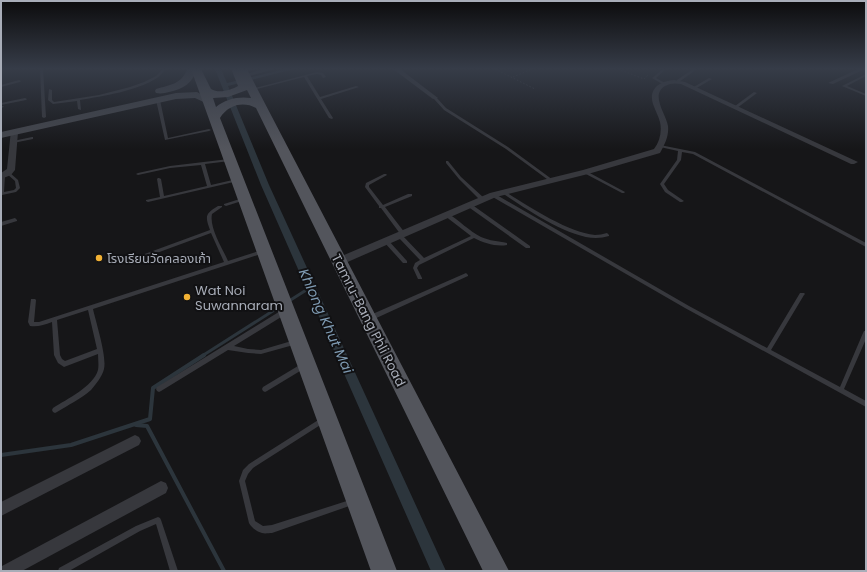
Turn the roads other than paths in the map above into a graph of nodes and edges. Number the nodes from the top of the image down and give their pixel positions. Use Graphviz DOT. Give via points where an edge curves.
graph roads {
  1 [pos="43,96"];
  2 [pos="50,96"];
  3 [pos="108,96"];
  4 [pos="147,96"];
  5 [pos="165,96"];
  6 [pos="200,96"];
  7 [pos="216,96"];
  8 [pos="237,96"];
  9 [pos="254,96"];
  10 [pos="327,96"];
  11 [pos="432,96"];
  12 [pos="655,96"];
  13 [pos="711,96"];
  14 [pos="751,96"];
  15 [pos="211,98"];
  16 [pos="319,98"];
  17 [pos="435,98"];
  18 [pos="25,99"];
  19 [pos="158,100"];
  20 [pos="79,104"];
  21 [pos="1,106"];
  22 [pos="736,107"];
  23 [pos="44,117"];
  24 [pos="331,118"];
  25 [pos="214,119"];
  26 [pos="1,126"];
  27 [pos="1,135"];
  28 [pos="13,137"];
  29 [pos="32,138"];
  30 [pos="661,146"];
  31 [pos="680,150"];
  32 [pos="230,160"];
  33 [pos="447,162"];
  34 [pos="854,162"];
  35 [pos="203,163"];
  36 [pos="585,172"];
  37 [pos="138,174"];
  38 [pos="4,175"];
  39 [pos="385,175"];
  40 [pos="159,179"];
  41 [pos="237,180"];
  42 [pos="552,181"];
  43 [pos="209,187"];
  44 [pos="503,192"];
  45 [pos="624,192"];
  46 [pos="2,194"];
  47 [pos="410,195"];
  48 [pos="493,195"];
  49 [pos="162,198"];
  50 [pos="244,199"];
  51 [pos="482,199"];
  52 [pos="148,201"];
  53 [pos="682,201"];
  54 [pos="469,205"];
  55 [pos="381,207"];
  56 [pos="447,215"];
  57 [pos="15,220"];
  58 [pos="1,224"];
  59 [pos="212,232"];
  60 [pos="401,235"];
  61 [pos="607,235"];
  62 [pos="474,236"];
  63 [pos="386,241"];
  64 [pos="505,244"];
  65 [pos="866,245"];
  66 [pos="528,247"];
  67 [pos="264,251"];
  68 [pos="133,260"];
  69 [pos="340,261"];
  70 [pos="424,261"];
  71 [pos="405,262"];
  72 [pos="227,263"];
  73 [pos="466,275"];
  74 [pos="420,278"];
  75 [pos="802,294"];
  76 [pos="33,300"];
  77 [pos="284,303"];
  78 [pos="90,308"];
  79 [pos="369,319"];
  80 [pos="54,320"];
  81 [pos="866,333"];
  82 [pos="298,342"];
  83 [pos="226,348"];
  84 [pos="99,351"];
  85 [pos="768,351"];
  86 [pos="306,364"];
  87 [pos="159,389"];
  88 [pos="265,390"];
  89 [pos="840,390"];
  90 [pos="866,404"];
  91 [pos="55,410"];
  92 [pos="326,418"];
  93 [pos="135,442"];
  94 [pos="161,488"];
  95 [pos="358,501"];
  96 [pos="1,509"];
  97 [pos="7,571"];
  98 [pos="62,571"];
  99 [pos="174,571"];
  100 [pos="384,571"];
  101 [pos="496,571"];
  1 -- 23 [label="lane"];
  2 -- 20 [label="lane" via="53,103"];
  3 -- 20 [label="lane"];
  4 -- 20 [label="main road"];
  5 -- 19 [label="main road"];
  6 -- 15 [label="main road"];
  7 -- 15 [label="main road"];
  8 -- 25 [label="main road"];
  9 -- 69 [label="main road, Tamru-Bang Phli Road"];
  10 -- 16 [label="lane"];
  11 -- 17 [label="street"];
  12 -- 30 [label="street" via="664,122"];
  13 -- 22 [label="street"];
  14 -- 22 [label="lane"];
  15 -- 25 [label="main road"];
  16 -- 24 [label="lane"];
  17 -- 42 [label="lane" via="445,108"];
  18 -- 21 [label="lane"];
  19 -- 25 [label="lane" via="166,139"];
  19 -- 28 [label="main road"];
  20 -- 23 [label="main road"];
  22 -- 34 [label="street"];
  23 -- 26 [label="main road"];
  25 -- 32 [label="main road"];
  27 -- 28 [label="main road"];
  28 -- 29 [label="lane"];
  28 -- 38 [label="street" via="11,167"];
  30 -- 31 [label="lane"];
  30 -- 36 [label="street" via="652,153"];
  31 -- 53 [label="lane" via="679,160 662,184 666,191"];
  31 -- 65 [label="lane" via="694,153"];
  32 -- 35 [label="lane"];
  32 -- 41 [label="main road"];
  33 -- 51 [label="lane"];
  35 -- 37 [label="lane"];
  35 -- 43 [label="lane"];
  36 -- 42 [label="street"];
  36 -- 45 [label="lane"];
  38 -- 46 [label="lane"];
  38 -- 46 [label="lane" via="16,181 18,188 15,192"];
  39 -- 55 [label="lane" via="367,184"];
  40 -- 49 [label="lane"];
  41 -- 43 [label="lane"];
  41 -- 50 [label="main road"];
  42 -- 44 [label="street"];
  43 -- 49 [label="lane"];
  44 -- 48 [label="street"];
  44 -- 61 [label="lane" via="572,230 594,236"];
  47 -- 55 [label="lane"];
  48 -- 51 [label="street"];
  48 -- 85 [label="lane"];
  49 -- 52 [label="lane"];
  50 -- 59 [label="lane" via="210,213"];
  50 -- 67 [label="main road"];
  51 -- 54 [label="street"];
  54 -- 56 [label="street"];
  54 -- 66 [label="lane"];
  55 -- 60 [label="lane"];
  56 -- 60 [label="street"];
  56 -- 62 [label="lane"];
  57 -- 58 [label="lane"];
  59 -- 68 [label="lane"];
  59 -- 72 [label="lane"];
  60 -- 63 [label="street"];
  60 -- 70 [label="lane"];
  62 -- 64 [label="lane" via="491,244"];
  62 -- 70 [label="lane"];
  63 -- 69 [label="street"];
  63 -- 71 [label="lane"];
  67 -- 72 [label="lane"];
  67 -- 77 [label="main road"];
  69 -- 79 [label="main road, Tamru-Bang Phli Road"];
  70 -- 74 [label="lane" via="415,266"];
  72 -- 78 [label="lane"];
  73 -- 79 [label="lane"];
  75 -- 85 [label="lane"];
  76 -- 80 [label="lane" via="32,324"];
  77 -- 82 [label="main road"];
  77 -- 83 [label="lane"];
  78 -- 80 [label="lane"];
  78 -- 84 [label="lane"];
  79 -- 101 [label="main road, Tamru-Bang Phli Road"];
  80 -- 84 [label="lane" via="57,355 64,364"];
  81 -- 89 [label="lane"];
  82 -- 83 [label="lane" via="261,352"];
  82 -- 86 [label="main road"];
  83 -- 87 [label="lane"];
  84 -- 91 [label="lane" via="102,368 97,378 89,387"];
  85 -- 89 [label="lane"];
  86 -- 88 [label="lane"];
  86 -- 92 [label="main road"];
  89 -- 90 [label="lane"];
  92 -- 95 [label="main road"];
  92 -- 95 [label="lane" via="245,472 242,481 252,523 262,530 272,529"];
  93 -- 96 [label="street"];
  94 -- 97 [label="street"];
  95 -- 100 [label="main road"];
  98 -- 99 [label="lane" via="138,528 158,520"];
}
